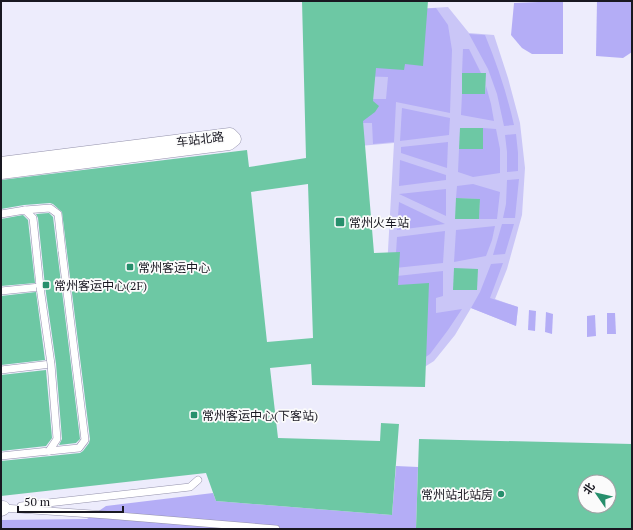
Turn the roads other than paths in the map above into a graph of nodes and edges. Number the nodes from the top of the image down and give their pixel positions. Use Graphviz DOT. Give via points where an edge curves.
graph roads {
  1 [pos="96,156"];
  2 [pos="1,164"];
  3 [pos="1,172"];
  4 [pos="25,210"];
  5 [pos="1,214"];
  6 [pos="40,287"];
  7 [pos="1,291"];
  8 [pos="50,364"];
  9 [pos="1,370"];
  10 [pos="49,451"];
  11 [pos="1,456"];
  12 [pos="198,480"];
  13 [pos="2,508"];
  14 [pos="276,529"];
  1 -- 1 [label="street, 车站北路" via="229,143 234,139 230,135"];
  1 -- 2 [label="street, 车站北路"];
  1 -- 3 [label="street, 车站北路"];
  4 -- 5 [label="lane"];
  4 -- 6 [label="lane" via="33,218"];
  4 -- 10 [label="lane, bridge" via="50,208 58,214 85,440 79,448"];
  6 -- 7 [label="lane"];
  6 -- 8 [label="lane, bridge"];
  8 -- 9 [label="lane"];
  8 -- 10 [label="lane, bridge" via="57,438"];
  10 -- 11 [label="lane"];
  12 -- 13 [label="lane" via="190,487"];
  13 -- 14 [label="lane"];
}
